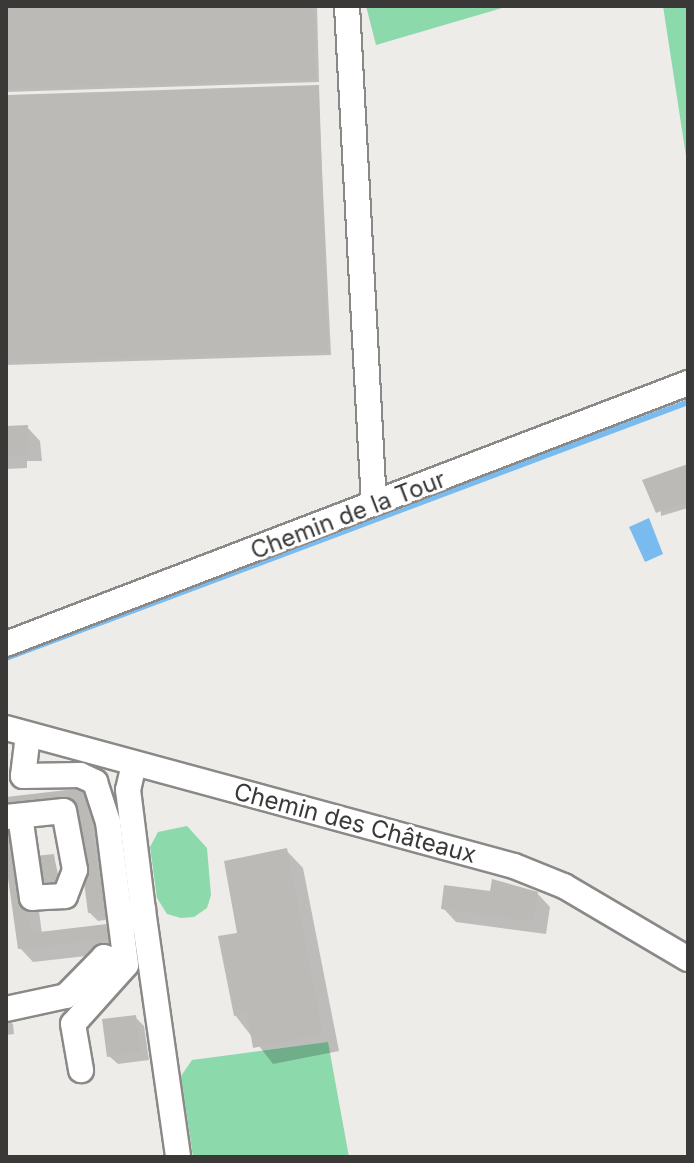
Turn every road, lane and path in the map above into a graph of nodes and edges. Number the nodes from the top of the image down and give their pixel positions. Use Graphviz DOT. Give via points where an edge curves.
graph roads {
  1 [pos="347,6"];
  2 [pos="688,383"];
  3 [pos="374,501"];
  4 [pos="6,644"];
  5 [pos="17,732"];
  6 [pos="134,764"];
  7 [pos="143,910"];
  8 [pos="121,927"];
  9 [pos="688,959"];
  10 [pos="126,965"];
  11 [pos="6,1009"];
  12 [pos="81,1070"];
  13 [pos="178,1157"];
  1 -- 3 [label="street"];
  2 -- 3 [label="street, Chemin de la Tour" via="538,445"];
  3 -- 4 [label="street, Chemin de la Tour" via="348,517"];
  5 -- 6 [label="street, Chemin des Châteaux"];
  5 -- 8 [label="street" via="23,776 80,775 95,782 108,822"];
  6 -- 7 [label="street" via="128,790"];
  6 -- 9 [label="street, Chemin des Châteaux" via="514,866 564,886"];
  7 -- 8 [label="street"];
  7 -- 13 [label="street"];
  8 -- 10 [label="street"];
  10 -- 11 [label="street" via="104,957 66,996"];
  10 -- 12 [label="street" via="73,1024"];
}
